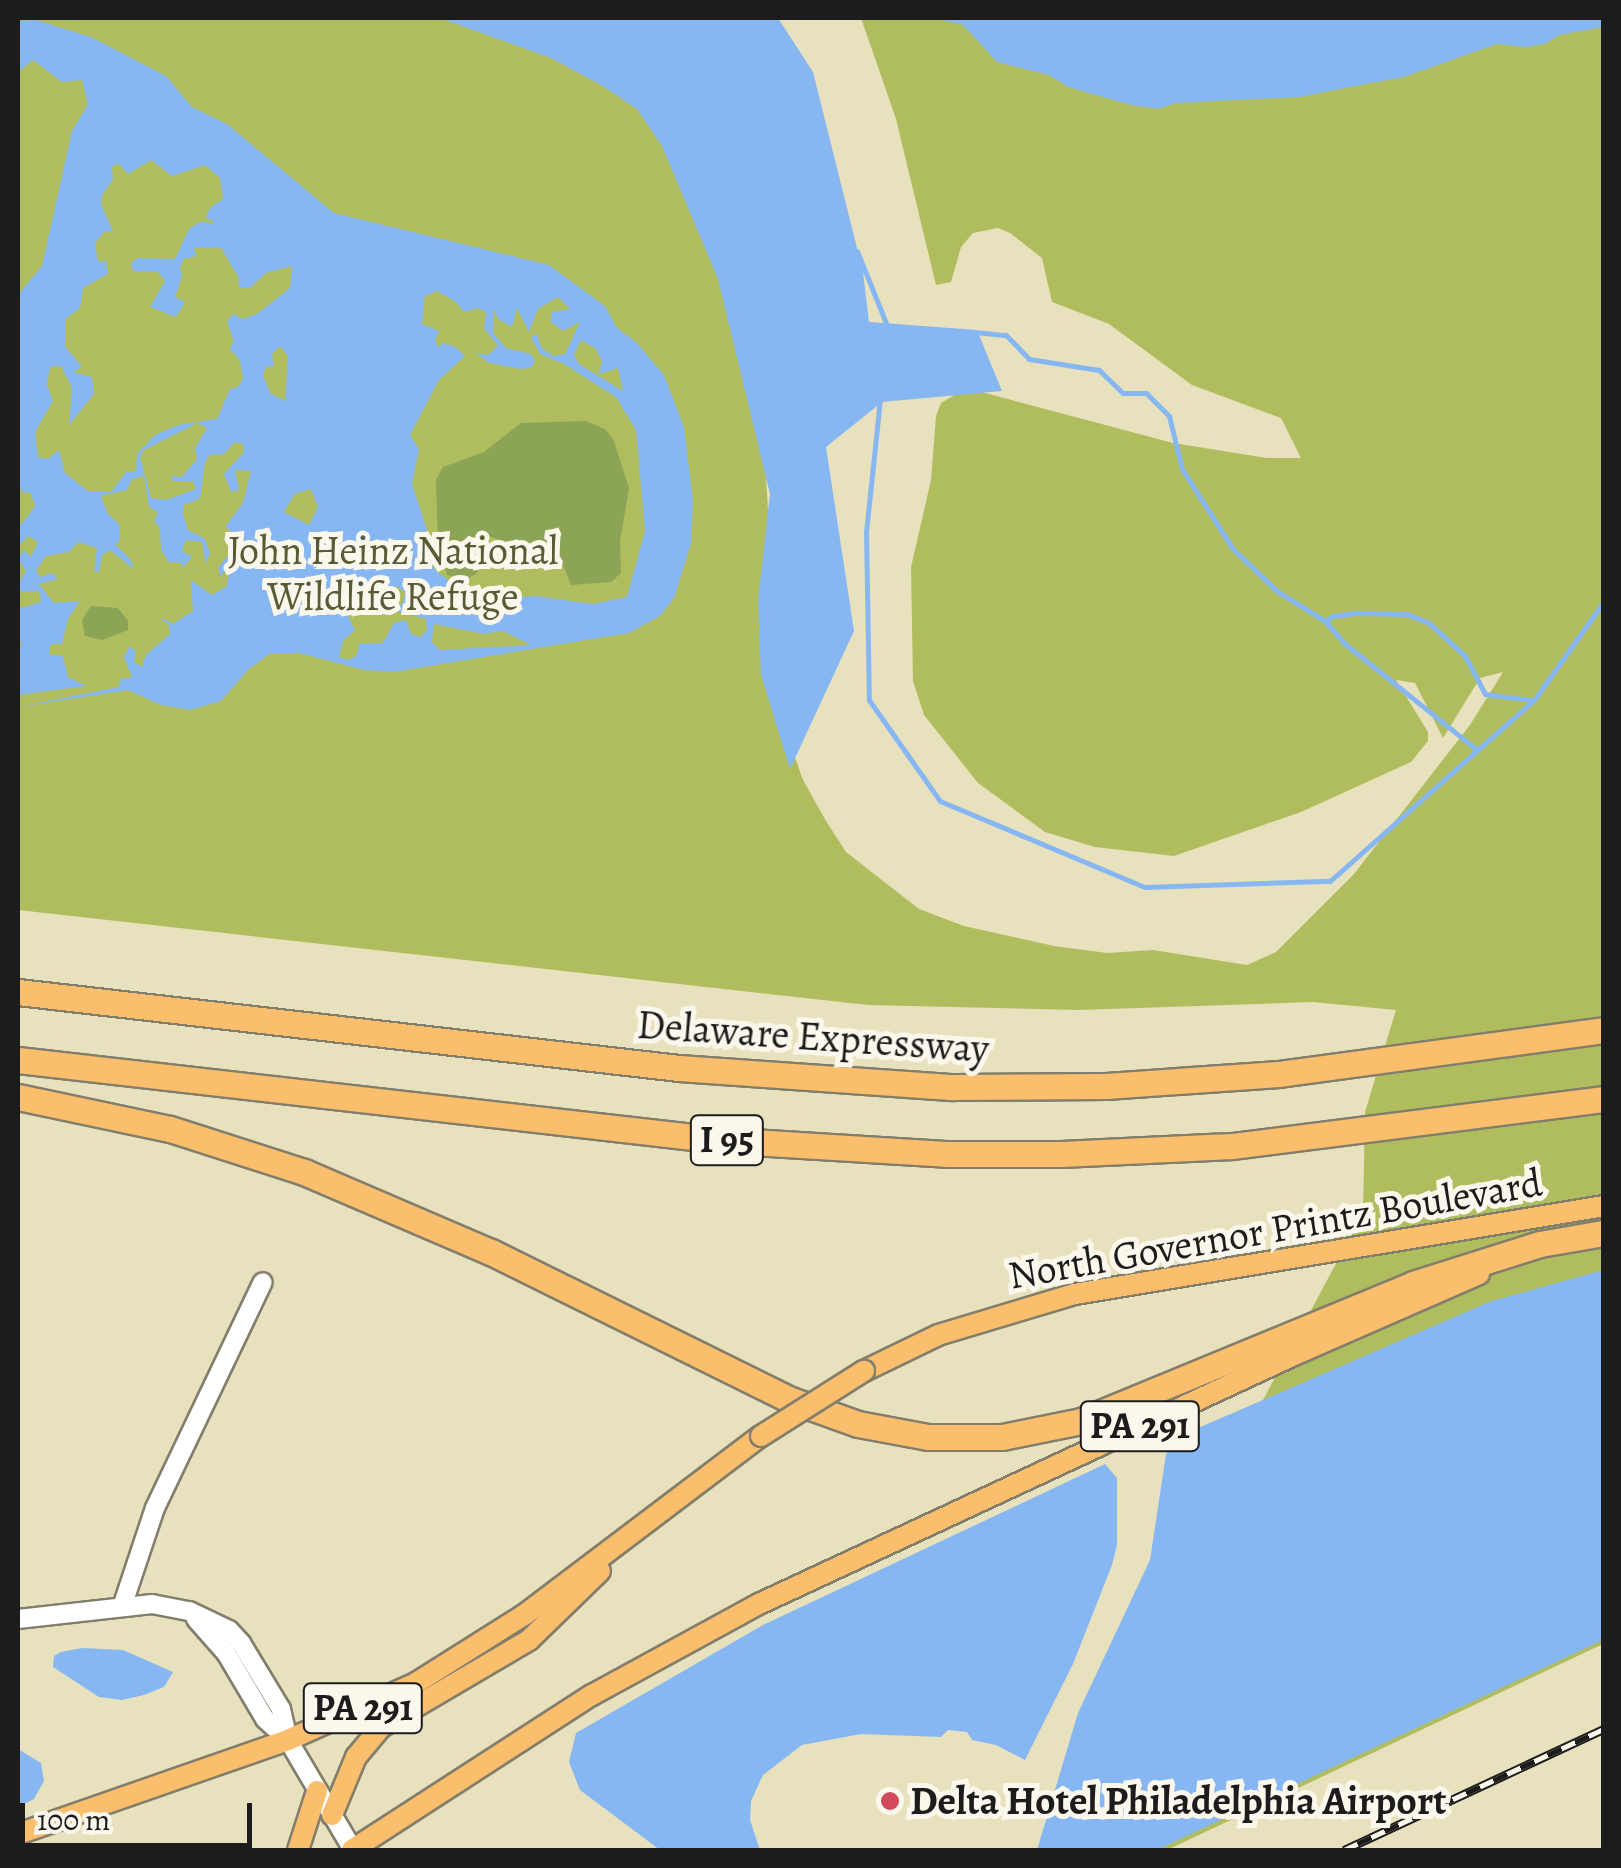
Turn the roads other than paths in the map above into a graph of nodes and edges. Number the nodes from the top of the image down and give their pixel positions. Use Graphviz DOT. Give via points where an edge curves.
graph roads {
  1 [pos="18,992"];
  2 [pos="1604,1030"];
  3 [pos="18,1060"];
  4 [pos="18,1097"];
  5 [pos="1604,1098"];
  6 [pos="1604,1206"];
  7 [pos="1604,1234"];
  8 [pos="263,1282"];
  9 [pos="632,1534"];
  10 [pos="122,1607"];
  11 [pos="18,1618"];
  12 [pos="288,1740"];
  13 [pos="317,1791"];
  14 [pos="332,1815"];
  15 [pos="18,1834"];
  16 [pos="298,1850"];
  17 [pos="352,1850"];
  1 -- 2 [label="highway, Delaware Expressway / I 95" via="678,1068 907,1086 1143,1084 1392,1060"];
  3 -- 5 [label="highway, I 95" via="719,1140 890,1153 1176,1150"];
  4 -- 7 [label="highway" via="170,1129 304,1172 476,1245 791,1400 858,1424 928,1437 1002,1437 1100,1416 1413,1284 1540,1244"];
  6 -- 9 [label="main road, North Governor Printz Boulevard / PA 291, bridge" via="1075,1294 938,1335 864,1371 760,1436"];
  7 -- 17 [label="main road, PA 291" via="1396,1309 786,1591 592,1695"];
  8 -- 10 [label="street" via="155,1508"];
  9 -- 12 [label="main road, North Governor Printz Boulevard / PA 291" via="457,1659"];
  9 -- 14 [label="main road" via="538,1632 372,1736"];
  10 -- 11 [label="street"];
  10 -- 12 [label="street" via="162,1604 236,1637 281,1709"];
  12 -- 13 [label="street"];
  12 -- 15 [label="main road, North Governor Printz Boulevard / PA 291"];
  13 -- 14 [label="street"];
  13 -- 16 [label="main road"];
  14 -- 17 [label="street"];
}
